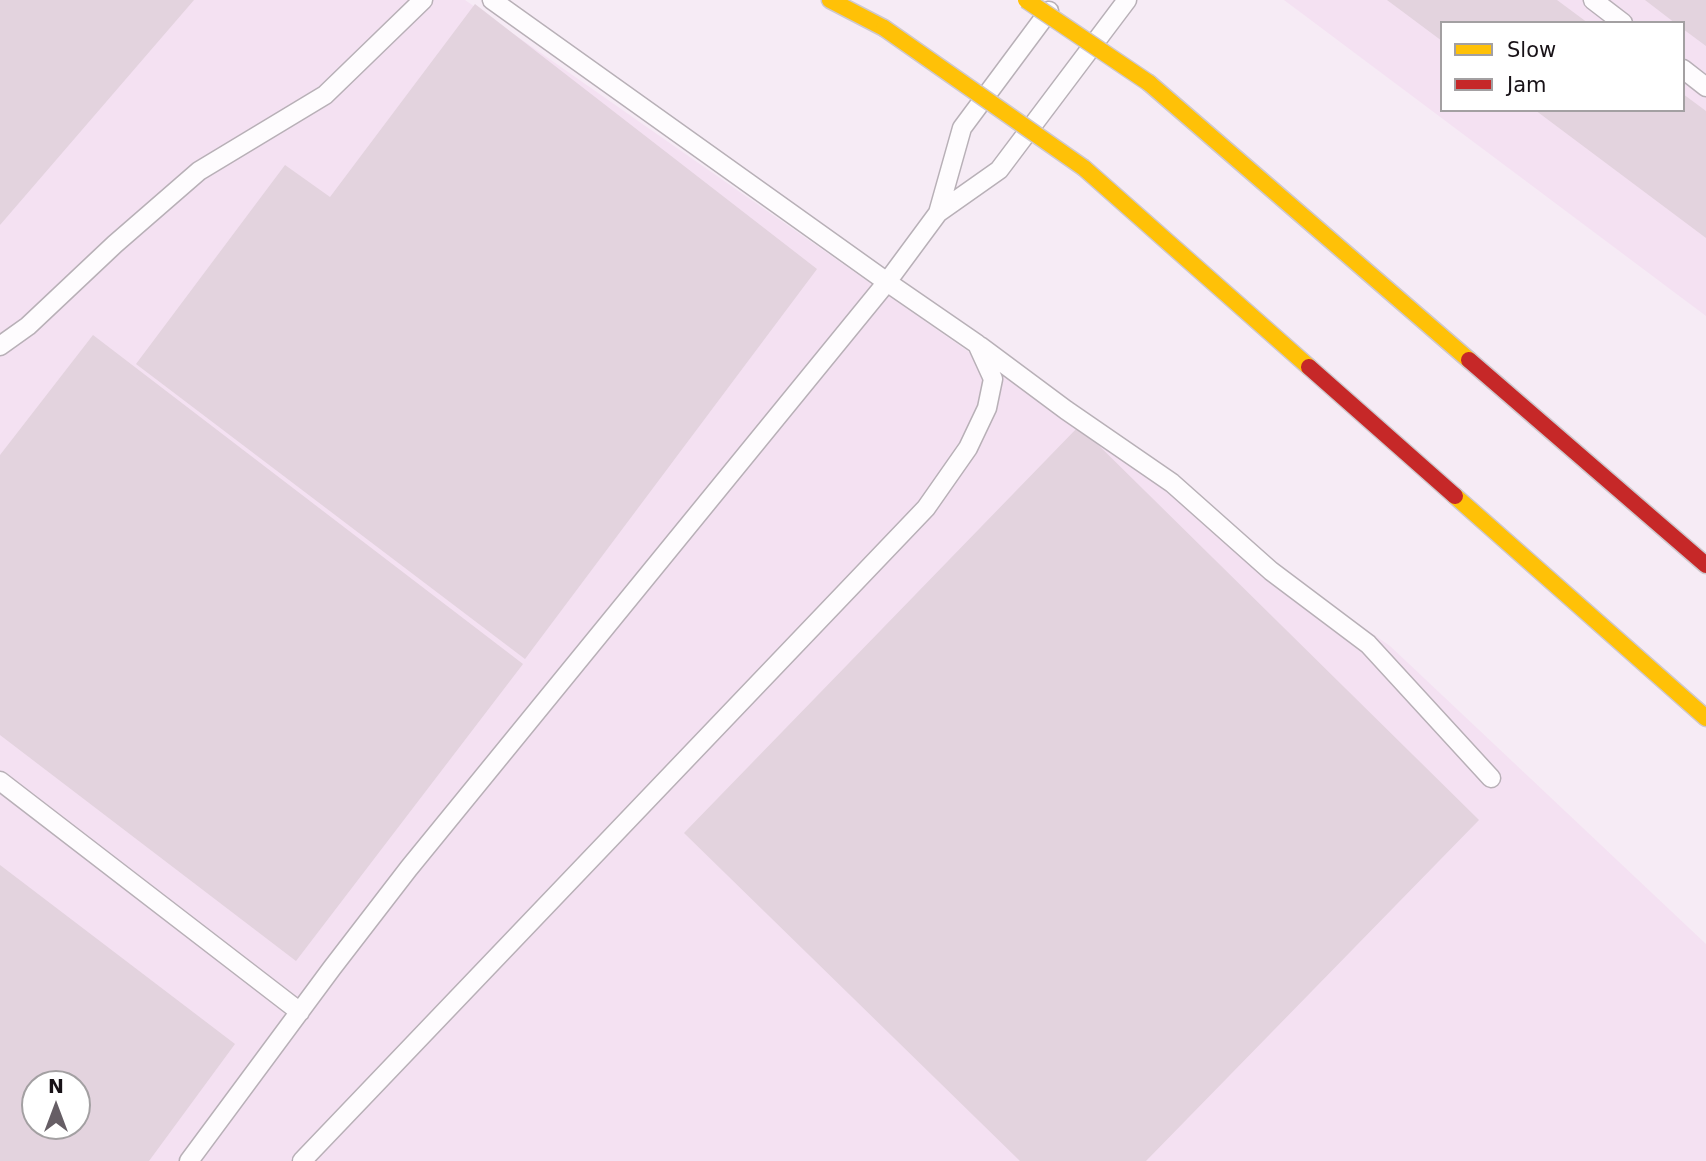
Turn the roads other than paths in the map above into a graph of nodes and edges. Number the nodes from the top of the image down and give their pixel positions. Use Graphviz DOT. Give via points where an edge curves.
graph roads {
  1 [pos="423,0"];
  2 [pos="492,0"];
  3 [pos="830,0"];
  4 [pos="1026,0"];
  5 [pos="1056,0"];
  6 [pos="1127,0"];
  7 [pos="1593,0"];
  8 [pos="1620,21"];
  9 [pos="1685,71"];
  10 [pos="1706,87"];
  11 [pos="938,213"];
  12 [pos="887,282"];
  13 [pos="977,344"];
  14 [pos="0,346"];
  15 [pos="1706,565"];
  16 [pos="1706,718"];
  17 [pos="1491,778"];
  18 [pos="0,781"];
  19 [pos="300,1012"];
  20 [pos="189,1161"];
  21 [pos="302,1161"];
  1 -- 14 [label="lane" via="324,95 199,171"];
  2 -- 12 [label="lane"];
  3 -- 16 [label="highway, bridge" via="884,28 1084,167"];
  4 -- 15 [label="highway, bridge" via="1149,83"];
  5 -- 11 [label="lane" via="962,128"];
  6 -- 11 [label="lane" via="999,170"];
  7 -- 8 [label="lane"];
  9 -- 10 [label="lane"];
  11 -- 12 [label="lane"];
  12 -- 13 [label="lane"];
  12 -- 19 [label="lane" via="409,868"];
  13 -- 17 [label="lane" via="1172,483 1271,571 1368,644"];
  13 -- 21 [label="lane" via="993,379 987,408 968,448 926,508"];
  18 -- 19 [label="lane"];
  19 -- 20 [label="lane"];
}
